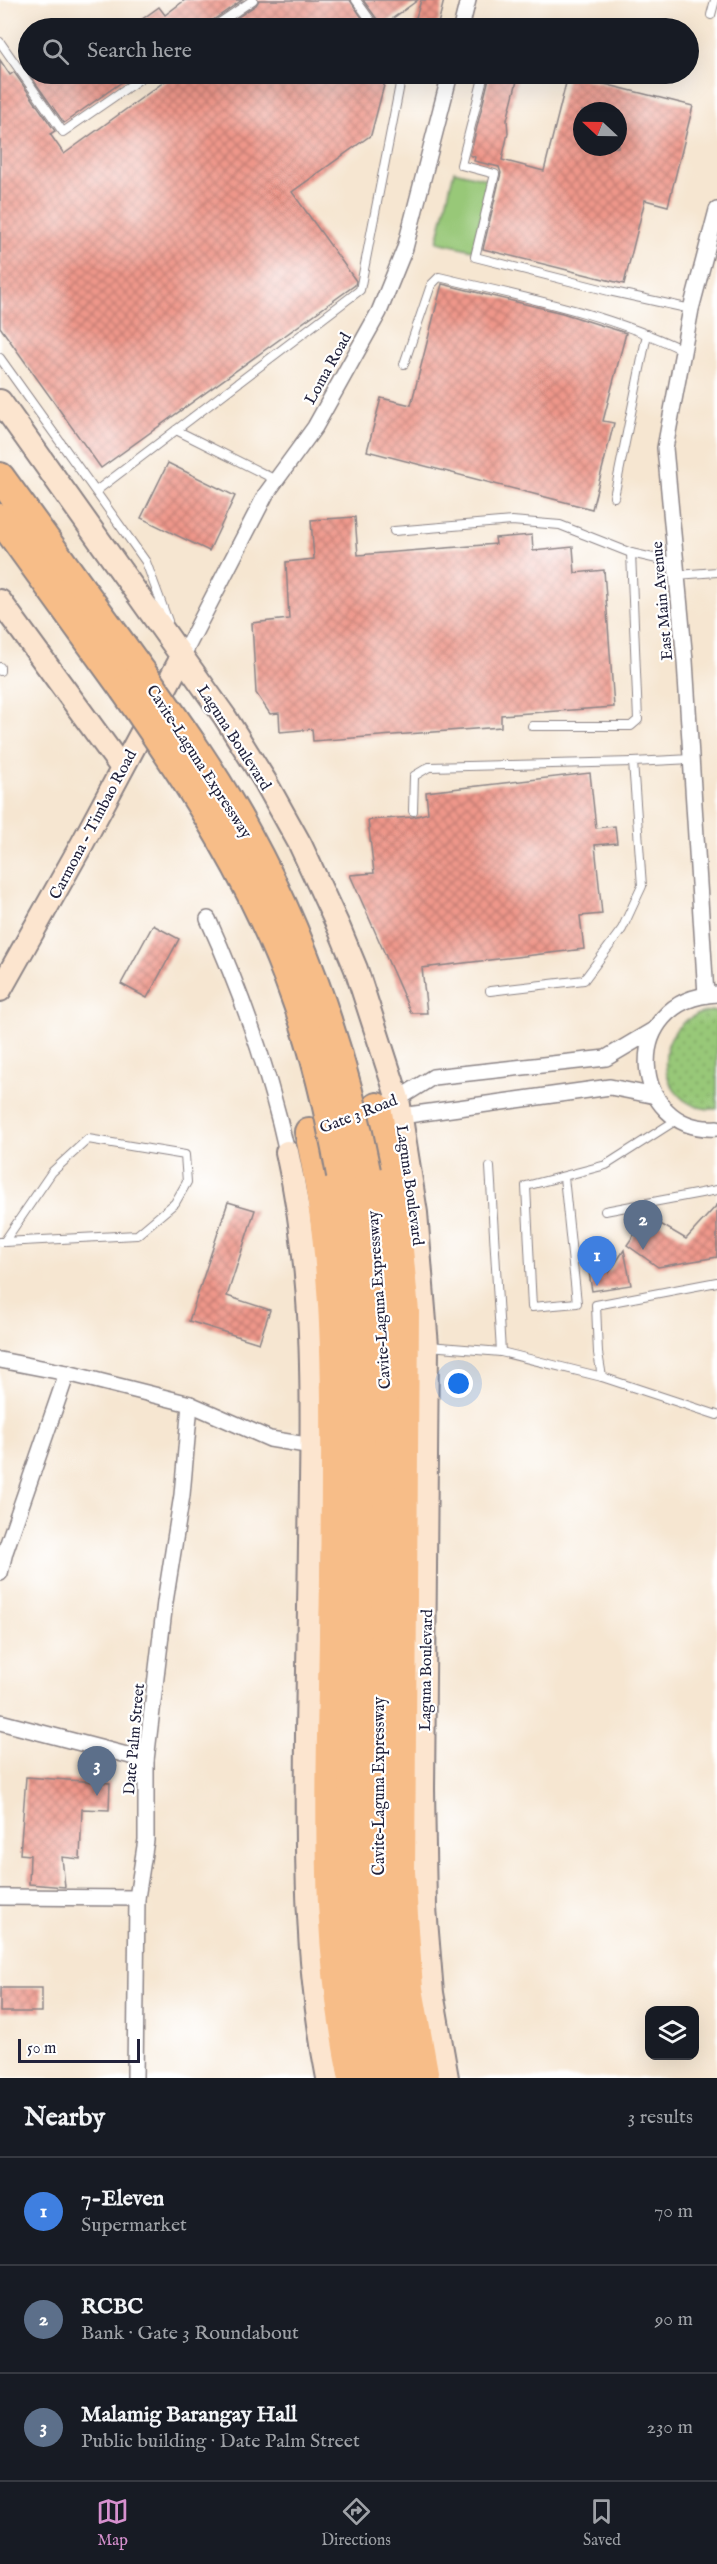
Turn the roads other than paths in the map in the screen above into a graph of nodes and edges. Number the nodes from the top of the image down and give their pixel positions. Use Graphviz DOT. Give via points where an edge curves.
graph roads {
  1 [pos="253,0"];
  2 [pos="356,0"];
  3 [pos="468,0"];
  4 [pos="715,0"];
  5 [pos="711,15"];
  6 [pos="227,18"];
  7 [pos="369,18"];
  8 [pos="464,18"];
  9 [pos="0,42"];
  10 [pos="18,68"];
  11 [pos="29,84"];
  12 [pos="133,84"];
  13 [pos="400,84"];
  14 [pos="447,84"];
  15 [pos="482,84"];
  16 [pos="717,210"];
  17 [pos="691,309"];
  18 [pos="647,334"];
  19 [pos="683,350"];
  20 [pos="0,358"];
  21 [pos="404,364"];
  22 [pos="0,401"];
  23 [pos="176,430"];
  24 [pos="0,477"];
  25 [pos="276,480"];
  26 [pos="96,491"];
  27 [pos="614,497"];
  28 [pos="0,518"];
  29 [pos="394,531"];
  30 [pos="631,553"];
  31 [pos="676,569"];
  32 [pos="717,572"];
  33 [pos="0,601"];
  34 [pos="182,657"];
  35 [pos="134,682"];
  36 [pos="532,726"];
  37 [pos="692,759"];
  38 [pos="633,762"];
  39 [pos="122,768"];
  40 [pos="413,811"];
  41 [pos="208,919"];
  42 [pos="0,990"];
  43 [pos="490,991"];
  44 [pos="711,994"];
  45 [pos="655,1029"];
  46 [pos="656,1096"];
  47 [pos="389,1112"];
  48 [pos="678,1119"];
  49 [pos="717,1128"];
  50 [pos="303,1145"];
  51 [pos="490,1167"];
  52 [pos="354,1173"];
  53 [pos="564,1177"];
  54 [pos="717,1190"];
  55 [pos="605,1211"];
  56 [pos="2,1242"];
  57 [pos="717,1282"];
  58 [pos="427,1346"];
  59 [pos="501,1352"];
  60 [pos="0,1360"];
  61 [pos="67,1373"];
  62 [pos="602,1377"];
  63 [pos="190,1404"];
  64 [pos="717,1415"];
  65 [pos="312,1446"];
  66 [pos="0,1573"];
  67 [pos="0,1722"];
  68 [pos="146,1760"];
  69 [pos="0,1898"];
  70 [pos="138,1898"];
  71 [pos="135,2078"];
  72 [pos="328,2078"];
  73 [pos="353,2078"];
  74 [pos="375,2078"];
  75 [pos="400,2078"];
  76 [pos="425,2078"];
  77 [pos="447,2078"];
  1 -- 6 [label="lane"];
  2 -- 7 [label="lane"];
  3 -- 8 [label="street"];
  4 -- 5 [label="lane"];
  9 -- 10 [label="lane"];
  11 -- 12 [label="lane" via="63,132"];
  13 -- 23 [label="lane" via="360,290"];
  14 -- 25 [label="street, Loma Road" via="405,248 380,312 315,427"];
  15 -- 17 [label="lane" via="462,165 495,174 475,257"];
  16 -- 17 [label="street, East Main Avenue"];
  17 -- 19 [label="street, East Main Avenue"];
  18 -- 19 [label="lane"];
  18 -- 21 [label="lane" via="572,309 439,277 431,285"];
  18 -- 27 [label="lane"];
  19 -- 31 [label="street, East Main Avenue" via="665,448"];
  20 -- 26 [label="lane"];
  22 -- 34 [label="main road, Laguna Boulevard"];
  23 -- 25 [label="lane"];
  23 -- 26 [label="lane"];
  24 -- 35 [label="highway, Cavite–Laguna Expressway"];
  25 -- 34 [label="street, Loma Road"];
  26 -- 34 [label="lane" via="146,562"];
  28 -- 35 [label="highway, Cavite–Laguna Expressway"];
  29 -- 30 [label="lane" via="512,521 560,525"];
  30 -- 31 [label="lane"];
  30 -- 36 [label="lane" via="638,720 631,726"];
  31 -- 32 [label="lane"];
  31 -- 37 [label="street, East Main Avenue"];
  33 -- 39 [label="main road"];
  34 -- 39 [label="main road, Carmona - Timbao Road"];
  34 -- 47 [label="main road, Laguna Boulevard" via="246,749 300,844 356,969"];
  35 -- 52 [label="highway, Cavite–Laguna Expressway, bridge" via="170,756 248,888 281,959"];
  37 -- 38 [label="lane"];
  37 -- 44 [label="street, East Main Avenue"];
  38 -- 40 [label="lane" via="429,767 414,776"];
  38 -- 43 [label="lane" via="642,886 622,929 584,980"];
  39 -- 42 [label="main road, Carmona - Timbao Road"];
  41 -- 50 [label="street" via="232,972 277,1106"];
  44 -- 45 [label="street" via="676,1005"];
  45 -- 46 [label="street" via="646,1057 648,1077"];
  45 -- 47 [label="street, Gate 3 Road" via="606,1058 433,1077"];
  46 -- 47 [label="street, Gate 3 Road" via="610,1087"];
  46 -- 48 [label="street"];
  47 -- 50 [label="main road, Gate 3 Road"];
  47 -- 58 [label="main road, Laguna Boulevard" via="416,1213"];
  47 -- 76 [label="highway" via="405,1312 401,1872 409,1989"];
  48 -- 49 [label="street" via="700,1128"];
  48 -- 53 [label="lane" via="606,1166"];
  50 -- 65 [label="main road" via="296,1191 309,1288"];
  50 -- 73 [label="highway" via="327,1236 336,1369 330,1880 342,2012"];
  51 -- 59 [label="lane"];
  52 -- 74 [label="highway, Cavite–Laguna Expressway" via="359,1376 353,1876 359,1973"];
  52 -- 75 [label="highway, Cavite–Laguna Expressway" via="378,1257 384,1383 378,1585 377,1875 384,1972"];
  53 -- 53 [label="lane" via="526,1186 532,1307 577,1303"];
  54 -- 55 [label="lane"];
  56 -- 56 [label="lane" via="137,1235 175,1203 187,1182 185,1155 88,1139 52,1172"];
  57 -- 62 [label="lane" via="596,1305"];
  58 -- 59 [label="lane"];
  58 -- 77 [label="main road, Laguna Boulevard" via="425,1908 432,1993"];
  59 -- 62 [label="lane"];
  60 -- 61 [label="street"];
  61 -- 63 [label="street"];
  61 -- 66 [label="street"];
  62 -- 64 [label="lane"];
  63 -- 65 [label="street" via="270,1439"];
  63 -- 68 [label="street, Date Palm Street" via="182,1495"];
  65 -- 72 [label="main road" via="308,1906 314,1992"];
  67 -- 68 [label="street"];
  68 -- 70 [label="street, Date Palm Street" via="146,1840"];
  69 -- 70 [label="street"];
  70 -- 71 [label="street, Date Palm Street"];
}
